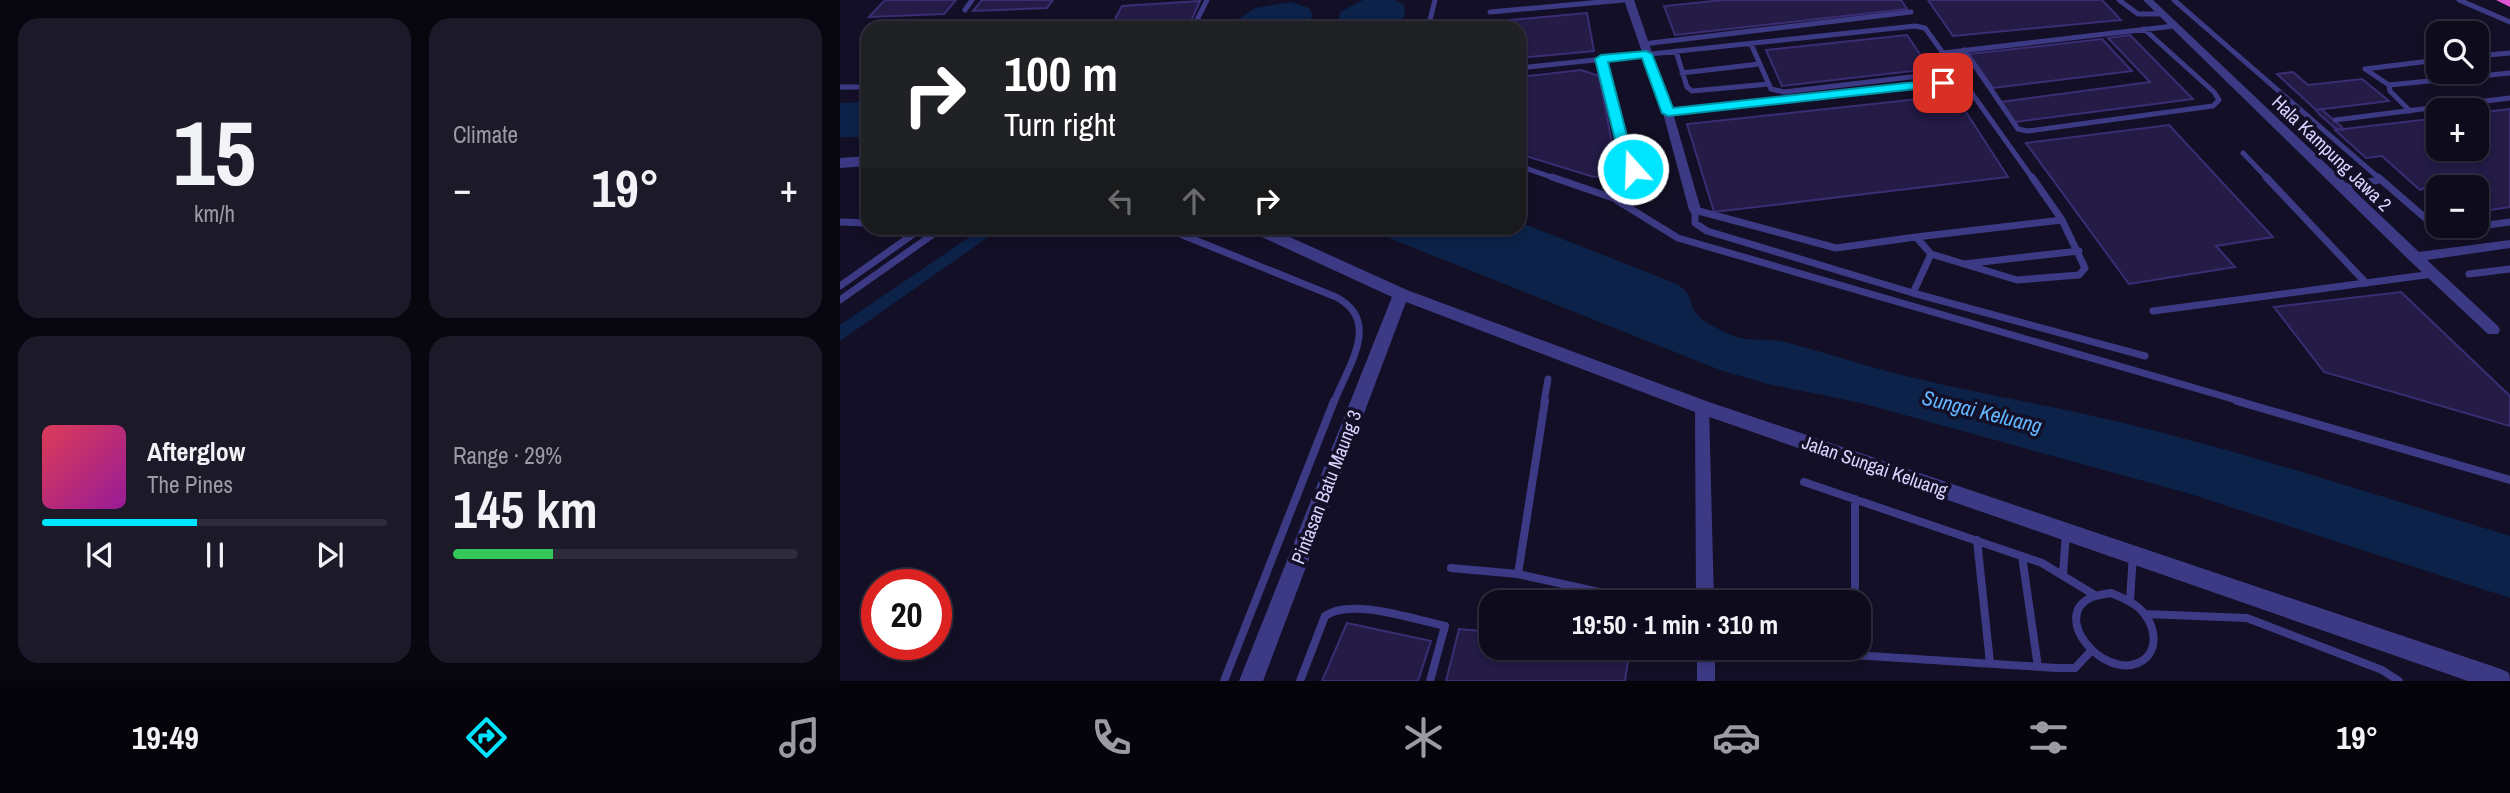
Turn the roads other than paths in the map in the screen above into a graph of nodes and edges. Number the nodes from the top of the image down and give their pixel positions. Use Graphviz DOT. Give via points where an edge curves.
graph roads {
  1 [pos="972,0"];
  2 [pos="1207,0"];
  3 [pos="1435,0"];
  4 [pos="1627,0"];
  5 [pos="2119,0"];
  6 [pos="2148,0"];
  7 [pos="2174,0"];
  8 [pos="2459,0"];
  9 [pos="2502,0"];
  10 [pos="1595,1"];
  11 [pos="2510,3"];
  12 [pos="965,10"];
  13 [pos="1490,12"];
  14 [pos="1911,12"];
  15 [pos="2162,14"];
  16 [pos="1197,21"];
  17 [pos="1430,21"];
  18 [pos="2510,22"];
  19 [pos="2174,26"];
  20 [pos="2144,29"];
  21 [pos="1751,44"];
  22 [pos="1644,49"];
  23 [pos="1964,50"];
  24 [pos="1676,51"];
  25 [pos="1943,52"];
  26 [pos="2510,53"];
  27 [pos="2489,55"];
  28 [pos="1601,59"];
  29 [pos="2426,61"];
  30 [pos="1759,64"];
  31 [pos="1526,67"];
  32 [pos="1682,73"];
  33 [pos="2510,73"];
  34 [pos="1769,84"];
  35 [pos="2389,85"];
  36 [pos="840,87"];
  37 [pos="861,87"];
  38 [pos="2510,98"];
  39 [pos="2410,111"];
  40 [pos="1668,113"];
  41 [pos="2335,120"];
  42 [pos="2327,121"];
  43 [pos="2316,123"];
  44 [pos="2243,153"];
  45 [pos="861,162"];
  46 [pos="840,163"];
  47 [pos="1526,168"];
  48 [pos="1644,178"];
  49 [pos="2379,180"];
  50 [pos="2342,187"];
  51 [pos="1695,210"];
  52 [pos="2062,220"];
  53 [pos="840,222"];
  54 [pos="2510,222"];
  55 [pos="861,223"];
  56 [pos="912,235"];
  57 [pos="932,235"];
  58 [pos="1182,235"];
  59 [pos="1273,235"];
  60 [pos="1916,237"];
  61 [pos="2510,244"];
  62 [pos="2079,251"];
  63 [pos="1931,254"];
  64 [pos="2414,257"];
  65 [pos="1960,264"];
  66 [pos="2510,269"];
  67 [pos="2434,274"];
  68 [pos="2469,274"];
  69 [pos="2366,283"];
  70 [pos="840,286"];
  71 [pos="1401,293"];
  72 [pos="1913,293"];
  73 [pos="840,300"];
  74 [pos="2153,311"];
  75 [pos="2493,330"];
  76 [pos="2145,356"];
  77 [pos="1548,379"];
  78 [pos="1702,407"];
  79 [pos="2510,480"];
  80 [pos="1804,482"];
  81 [pos="1855,499"];
  82 [pos="2067,532"];
  83 [pos="1977,540"];
  84 [pos="2133,554"];
  85 [pos="2022,556"];
  86 [pos="1451,568"];
  87 [pos="1518,574"];
  88 [pos="2063,574"];
  89 [pos="1590,590"];
  90 [pos="1705,590"];
  91 [pos="1855,590"];
  92 [pos="2093,594"];
  93 [pos="2130,600"];
  94 [pos="2145,614"];
  95 [pos="2091,651"];
  96 [pos="1871,652"];
  97 [pos="1706,660"];
  98 [pos="1990,663"];
  99 [pos="2038,667"];
  100 [pos="1224,681"];
  101 [pos="1251,681"];
  102 [pos="1300,681"];
  103 [pos="1430,681"];
  104 [pos="1706,681"];
  105 [pos="2399,681"];
  106 [pos="2501,681"];
  1 -- 12 [label="lane"];
  2 -- 16 [label="lane"];
  3 -- 17 [label="lane"];
  4 -- 10 [label="lane"];
  4 -- 22 [label="street"];
  5 -- 15 [label="lane" via="2132,13"];
  6 -- 15 [label="street, Hala Kampung Jawa 2"];
  7 -- 43 [label="lane"];
  8 -- 18 [label="lane"];
  9 -- 11 [label="highway"];
  10 -- 13 [label="lane"];
  14 -- 22 [label="lane"];
  15 -- 19 [label="street, Hala Kampung Jawa 2"];
  19 -- 20 [label="lane"];
  19 -- 50 [label="street, Hala Kampung Jawa 2"];
  20 -- 23 [label="lane"];
  20 -- 23 [label="lane" via="2214,92 2219,100 2213,106 2018,129"];
  21 -- 24 [label="lane"];
  21 -- 25 [label="lane" via="1919,26"];
  21 -- 30 [label="lane"];
  22 -- 24 [label="lane"];
  22 -- 28 [label="lane"];
  22 -- 40 [label="street"];
  23 -- 25 [label="lane"];
  24 -- 32 [label="lane"];
  25 -- 34 [label="lane" via="1952,69 1945,74 1784,92"];
  26 -- 27 [label="lane"];
  28 -- 31 [label="lane"];
  28 -- 48 [label="lane" via="1628,164"];
  29 -- 35 [label="lane" via="2365,69"];
  30 -- 32 [label="lane"];
  30 -- 34 [label="lane"];
  32 -- 34 [label="lane" via="1692,91"];
  33 -- 35 [label="lane"];
  35 -- 39 [label="lane"];
  36 -- 37 [label="lane"];
  38 -- 39 [label="lane"];
  39 -- 41 [label="lane"];
  40 -- 51 [label="street"];
  40 -- 52 [label="lane" via="1952,82 1971,92"];
  42 -- 43 [label="lane"];
  43 -- 49 [label="lane"];
  44 -- 69 [label="lane"];
  45 -- 46 [label="street"];
  47 -- 79 [label="lane" via="1613,198 1678,238"];
  49 -- 50 [label="lane"];
  49 -- 54 [label="lane" via="2438,227 2452,230"];
  50 -- 64 [label="street, Hala Kampung Jawa 2"];
  51 -- 60 [label="lane" via="1836,248"];
  51 -- 72 [label="lane" via="1695,223 1707,230"];
  52 -- 60 [label="lane"];
  52 -- 62 [label="lane"];
  53 -- 55 [label="lane"];
  56 -- 70 [label="lane"];
  57 -- 73 [label="lane"];
  58 -- 100 [label="lane" via="1336,297 1352,305 1361,318 1361,333"];
  59 -- 71 [label="street, Jalan Sungai Keluang"];
  60 -- 63 [label="lane"];
  61 -- 64 [label="street"];
  62 -- 65 [label="lane"];
  62 -- 65 [label="lane" via="2085,268 2079,275 2017,280"];
  63 -- 65 [label="lane"];
  63 -- 72 [label="lane"];
  64 -- 67 [label="street, Hala Kampung Jawa 2"];
  66 -- 68 [label="lane"];
  67 -- 69 [label="lane"];
  67 -- 75 [label="street, Hala Kampung Jawa 2"];
  69 -- 74 [label="lane"];
  71 -- 78 [label="street, Jalan Sungai Keluang"];
  71 -- 101 [label="street, Pintasan Batu Maung 3"];
  72 -- 76 [label="lane"];
  77 -- 87 [label="lane"];
  78 -- 82 [label="street, Jalan Sungai Keluang"];
  78 -- 90 [label="street"];
  80 -- 81 [label="lane"];
  81 -- 83 [label="lane"];
  81 -- 91 [label="lane"];
  82 -- 84 [label="street, Jalan Sungai Keluang"];
  82 -- 88 [label="lane"];
  83 -- 85 [label="lane"];
  83 -- 98 [label="lane"];
  84 -- 93 [label="lane"];
  84 -- 106 [label="street, Jalan Sungai Keluang"];
  85 -- 88 [label="lane"];
  85 -- 99 [label="lane"];
  86 -- 87 [label="lane"];
  87 -- 89 [label="lane"];
  88 -- 92 [label="lane"];
  92 -- 93 [label="lane" via="2111,593"];
  92 -- 95 [label="lane" via="2081,603 2076,617 2079,634"];
  93 -- 94 [label="lane"];
  94 -- 95 [label="lane" via="2154,631 2154,648 2145,660 2129,666 2109,662"];
  94 -- 105 [label="lane" via="2247,618 2382,670"];
  95 -- 99 [label="lane" via="2075,668"];
  96 -- 98 [label="lane"];
  97 -- 104 [label="street"];
  98 -- 99 [label="lane"];
  102 -- 103 [label="lane" via="1325,616 1333,610 1357,608 1445,626"];
}
